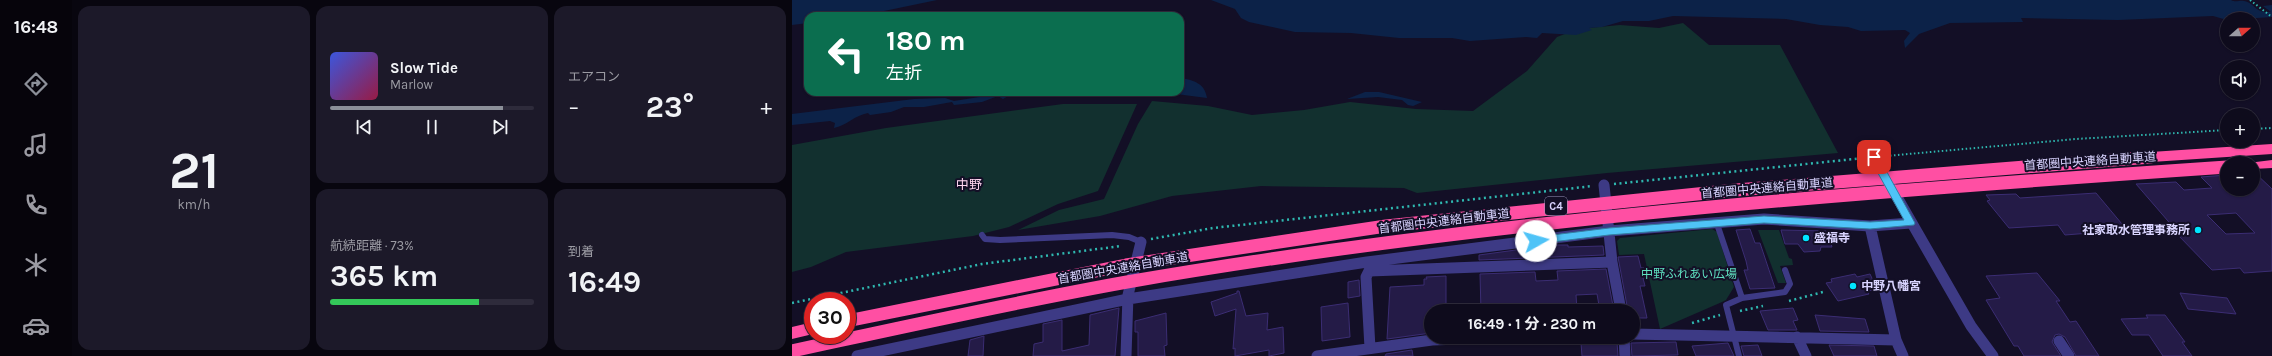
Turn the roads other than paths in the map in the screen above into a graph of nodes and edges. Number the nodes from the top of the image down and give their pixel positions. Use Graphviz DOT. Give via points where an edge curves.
graph roads {
  1 [pos="2272,149"];
  2 [pos="1874,157"];
  3 [pos="2272,164"];
  4 [pos="2260,165"];
  5 [pos="2220,168"];
  6 [pos="1604,185"];
  7 [pos="1911,223"];
  8 [pos="1717,224"];
  9 [pos="1870,226"];
  10 [pos="1609,231"];
  11 [pos="982,236"];
  12 [pos="1140,242"];
  13 [pos="1612,262"];
  14 [pos="1785,270"];
  15 [pos="1742,298"];
  16 [pos="1128,299"];
  17 [pos="1620,304"];
  18 [pos="856,319"];
  19 [pos="804,330"];
  20 [pos="792,333"];
  21 [pos="1640,334"];
  22 [pos="1732,336"];
  23 [pos="1797,337"];
  24 [pos="1896,340"];
  25 [pos="1424,341"];
  26 [pos="2059,341"];
  27 [pos="1624,344"];
  28 [pos="1370,348"];
  29 [pos="792,351"];
  30 [pos="1342,354"];
  31 [pos="857,356"];
  32 [pos="1126,356"];
  33 [pos="1317,356"];
  34 [pos="1625,356"];
  35 [pos="1739,356"];
  36 [pos="1806,356"];
  37 [pos="1903,356"];
  38 [pos="1993,356"];
  39 [pos="2069,356"];
  1 -- 18 [label="highway, 首都圏中央連絡自動車道 / C4, bridge" via="1740,189 1427,221 1162,259"];
  2 -- 7 [label="street"];
  3 -- 4 [label="highway"];
  5 -- 29 [label="highway, 首都圏中央連絡自動車道 / C4, bridge" via="1760,203 1430,237 1057,294"];
  6 -- 10 [label="street"];
  7 -- 9 [label="street"];
  7 -- 38 [label="street" via="1974,331"];
  8 -- 9 [label="street" via="1764,219"];
  8 -- 10 [label="street"];
  8 -- 15 [label="lane"];
  9 -- 24 [label="street"];
  10 -- 13 [label="street"];
  10 -- 16 [label="street" via="1367,262"];
  11 -- 12 [label="lane" via="985,240 999,242 1118,235 1135,238"];
  12 -- 16 [label="street"];
  13 -- 17 [label="street"];
  13 -- 28 [label="street" via="1369,272 1366,277"];
  14 -- 15 [label="lane" via="1790,284 1785,292"];
  15 -- 22 [label="lane" via="1726,305"];
  16 -- 31 [label="street"];
  16 -- 32 [label="street"];
  19 -- 20 [label="highway"];
  21 -- 22 [label="street"];
  22 -- 23 [label="street"];
  22 -- 35 [label="lane"];
  23 -- 24 [label="street"];
  23 -- 36 [label="street"];
  24 -- 37 [label="street"];
  25 -- 28 [label="street"];
  26 -- 39 [label="street"];
  27 -- 34 [label="street"];
  28 -- 30 [label="street"];
  30 -- 33 [label="street"];
}
